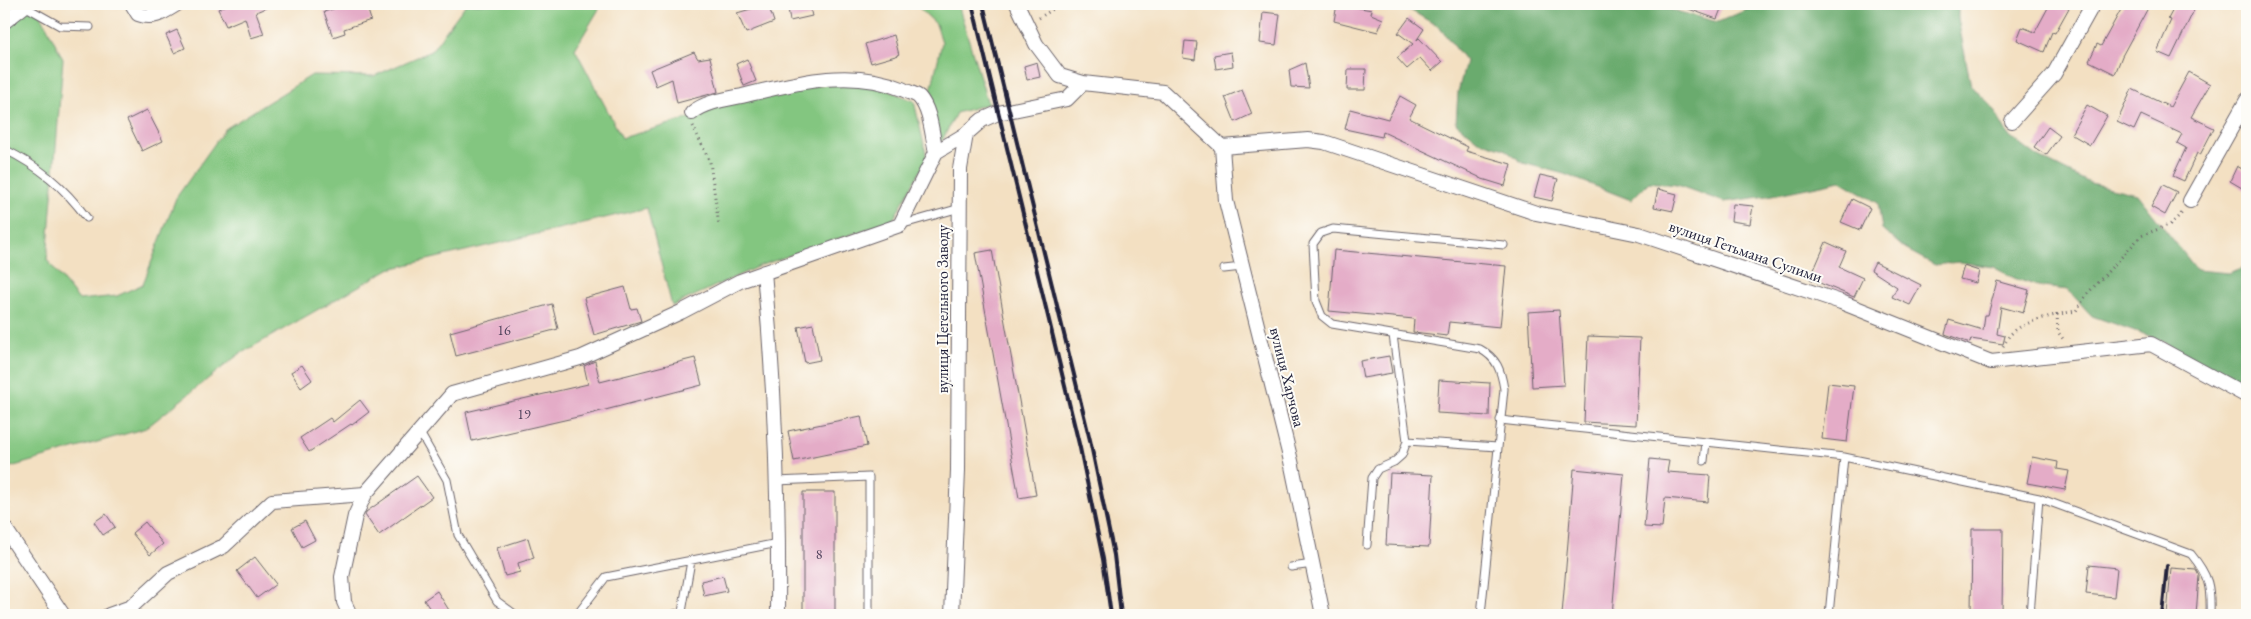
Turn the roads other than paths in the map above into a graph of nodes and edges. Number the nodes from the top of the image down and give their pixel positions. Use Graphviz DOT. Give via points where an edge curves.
graph roads {
  1 [pos="132,4"];
  2 [pos="177,4"];
  3 [pos="1017,4"];
  4 [pos="2093,4"];
  5 [pos="26,5"];
  6 [pos="4,22"];
  7 [pos="90,28"];
  8 [pos="1082,83"];
  9 [pos="2247,100"];
  10 [pos="692,113"];
  11 [pos="2012,121"];
  12 [pos="966,134"];
  13 [pos="1222,147"];
  14 [pos="4,149"];
  15 [pos="936,152"];
  16 [pos="2190,202"];
  17 [pos="960,208"];
  18 [pos="87,218"];
  19 [pos="900,225"];
  20 [pos="1504,245"];
  21 [pos="1242,267"];
  22 [pos="1224,269"];
  23 [pos="764,272"];
  24 [pos="1393,335"];
  25 [pos="2247,396"];
  26 [pos="1500,420"];
  27 [pos="419,430"];
  28 [pos="1407,441"];
  29 [pos="1706,442"];
  30 [pos="1498,447"];
  31 [pos="1844,457"];
  32 [pos="1704,460"];
  33 [pos="776,481"];
  34 [pos="365,494"];
  35 [pos="2039,498"];
  36 [pos="4,527"];
  37 [pos="778,543"];
  38 [pos="1367,545"];
  39 [pos="691,561"];
  40 [pos="1312,564"];
  41 [pos="1291,567"];
  42 [pos="577,614"];
  43 [pos="63,615"];
  44 [pos="109,615"];
  45 [pos="350,615"];
  46 [pos="516,615"];
  47 [pos="670,615"];
  48 [pos="778,615"];
  49 [pos="869,615"];
  50 [pos="952,615"];
  51 [pos="1323,615"];
  52 [pos="1481,615"];
  53 [pos="1829,615"];
  54 [pos="2030,615"];
  55 [pos="2210,615"];
  1 -- 2 [label="street" via="138,14 148,18"];
  3 -- 8 [label="street" via="1026,27 1060,76"];
  4 -- 11 [label="street" via="2054,74"];
  5 -- 6 [label="street"];
  5 -- 7 [label="lane" via="60,26"];
  8 -- 12 [label="street" via="1066,99 998,113 982,120"];
  8 -- 13 [label="street" via="1163,92"];
  9 -- 16 [label="street"];
  10 -- 15 [label="street" via="721,101 803,81 850,77 889,84 919,97 927,112"];
  12 -- 15 [label="street"];
  12 -- 17 [label="street, вулиця Цегельного Заводу" via="960,169"];
  13 -- 21 [label="street, вулиця Харчова" via="1226,202"];
  13 -- 25 [label="street, вулиця Гетьмана Сулими" via="1308,140 1324,142 1536,214 1639,234 1841,302 1992,362 2151,344"];
  14 -- 18 [label="lane" via="24,159 67,192"];
  15 -- 19 [label="street"];
  17 -- 19 [label="lane"];
  17 -- 50 [label="street, вулиця Цегельного Заводу" via="958,470"];
  19 -- 23 [label="street"];
  20 -- 24 [label="lane" via="1333,228 1321,233 1313,244 1316,301 1322,316 1332,324"];
  21 -- 22 [label="lane"];
  21 -- 40 [label="street, вулиця Харчова" via="1291,461"];
  23 -- 27 [label="street" via="580,358 452,394"];
  23 -- 33 [label="street" via="773,364"];
  24 -- 26 [label="lane" via="1480,349 1490,355 1501,373 1504,389"];
  24 -- 28 [label="lane"];
  26 -- 29 [label="lane"];
  26 -- 30 [label="lane"];
  27 -- 34 [label="street"];
  27 -- 46 [label="lane" via="447,480 458,535 498,601"];
  28 -- 30 [label="lane"];
  28 -- 38 [label="lane" via="1402,455 1378,469 1372,478"];
  29 -- 31 [label="lane"];
  29 -- 32 [label="lane"];
  30 -- 52 [label="lane"];
  31 -- 35 [label="lane"];
  31 -- 53 [label="lane"];
  33 -- 37 [label="street"];
  33 -- 49 [label="lane" via="869,477"];
  34 -- 44 [label="street" via="272,501 224,546 168,573 131,606"];
  34 -- 45 [label="street" via="356,516 342,577 344,602"];
  35 -- 54 [label="lane"];
  35 -- 55 [label="lane" via="2191,554 2206,572 2211,597"];
  36 -- 43 [label="street"];
  37 -- 39 [label="lane"];
  37 -- 48 [label="street"];
  39 -- 42 [label="lane" via="606,578"];
  39 -- 47 [label="lane" via="682,612"];
  40 -- 41 [label="lane"];
  40 -- 51 [label="street, вулиця Харчова"];
}
